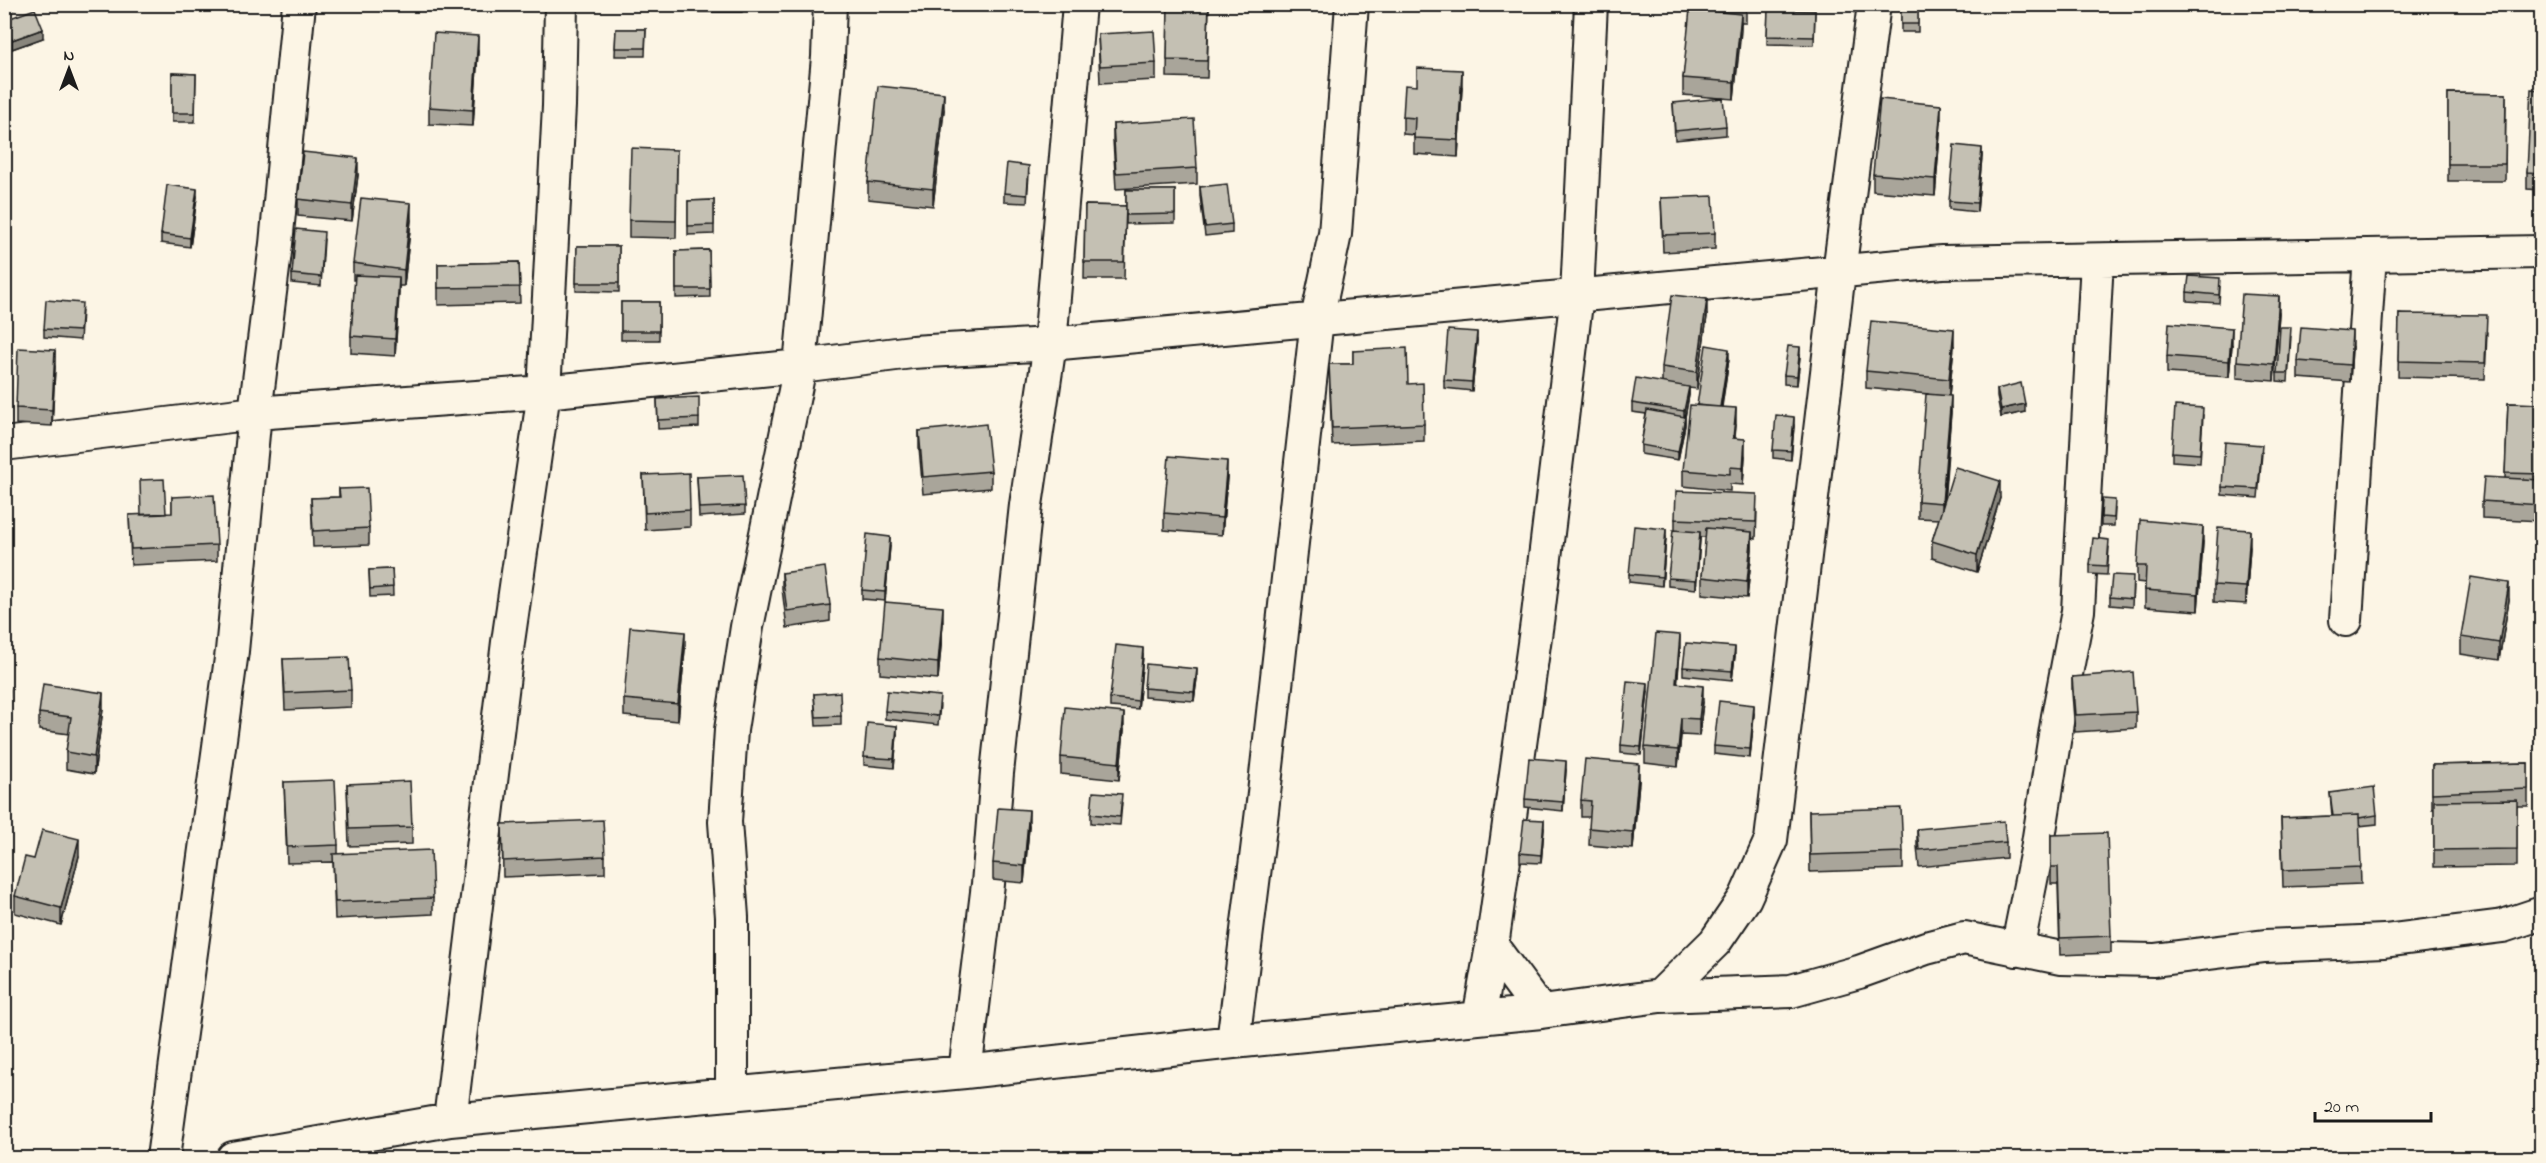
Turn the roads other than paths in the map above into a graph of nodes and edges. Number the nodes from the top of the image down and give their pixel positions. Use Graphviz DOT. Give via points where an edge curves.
graph roads {
  1 [pos="299,4"];
  2 [pos="561,4"];
  3 [pos="830,4"];
  4 [pos="1079,4"];
  5 [pos="1352,4"];
  6 [pos="1591,4"];
  7 [pos="1874,4"];
  8 [pos="2541,252"];
  9 [pos="2370,255"];
  10 [pos="2097,260"];
  11 [pos="1839,272"];
  12 [pos="1577,295"];
  13 [pos="1317,319"];
  14 [pos="1050,344"];
  15 [pos="800,366"];
  16 [pos="544,392"];
  17 [pos="255,413"];
  18 [pos="4,444"];
  19 [pos="2346,620"];
  20 [pos="2541,913"];
  21 [pos="1492,946"];
  22 [pos="2017,950"];
  23 [pos="1660,996"];
  24 [pos="1541,1012"];
  25 [pos="1479,1018"];
  26 [pos="1233,1042"];
  27 [pos="965,1072"];
  28 [pos="732,1092"];
  29 [pos="450,1120"];
  30 [pos="163,1158"];
  31 [pos="233,1158"];
  1 -- 17 [label="street"];
  2 -- 16 [label="street"];
  3 -- 15 [label="street"];
  4 -- 14 [label="street"];
  5 -- 13 [label="street" via="1335,234"];
  6 -- 12 [label="street"];
  7 -- 11 [label="street"];
  8 -- 9 [label="street"];
  9 -- 10 [label="street"];
  9 -- 19 [label="street"];
  10 -- 11 [label="street" via="1942,262"];
  10 -- 22 [label="street" via="2078,611"];
  11 -- 12 [label="street"];
  11 -- 23 [label="street" via="1771,840 1746,898 1715,942"];
  12 -- 13 [label="street"];
  12 -- 21 [label="street"];
  13 -- 14 [label="street"];
  13 -- 26 [label="street"];
  14 -- 15 [label="street" via="912,352"];
  14 -- 27 [label="street" via="1026,505"];
  15 -- 16 [label="street"];
  15 -- 28 [label="street" via="747,627 731,730 725,822 732,917"];
  16 -- 17 [label="street"];
  16 -- 29 [label="street" via="507,653"];
  17 -- 18 [label="street"];
  17 -- 30 [label="street" via="232,651"];
  20 -- 22 [label="street" via="2503,926 2384,941 2265,946 2154,960 2061,958"];
  21 -- 24 [label="street"];
  21 -- 25 [label="street"];
  22 -- 23 [label="street" via="1964,938 1791,991"];
  23 -- 24 [label="street"];
  24 -- 25 [label="street"];
  25 -- 26 [label="street"];
  26 -- 27 [label="street"];
  27 -- 28 [label="street"];
  28 -- 29 [label="street"];
  29 -- 31 [label="street"];
}
